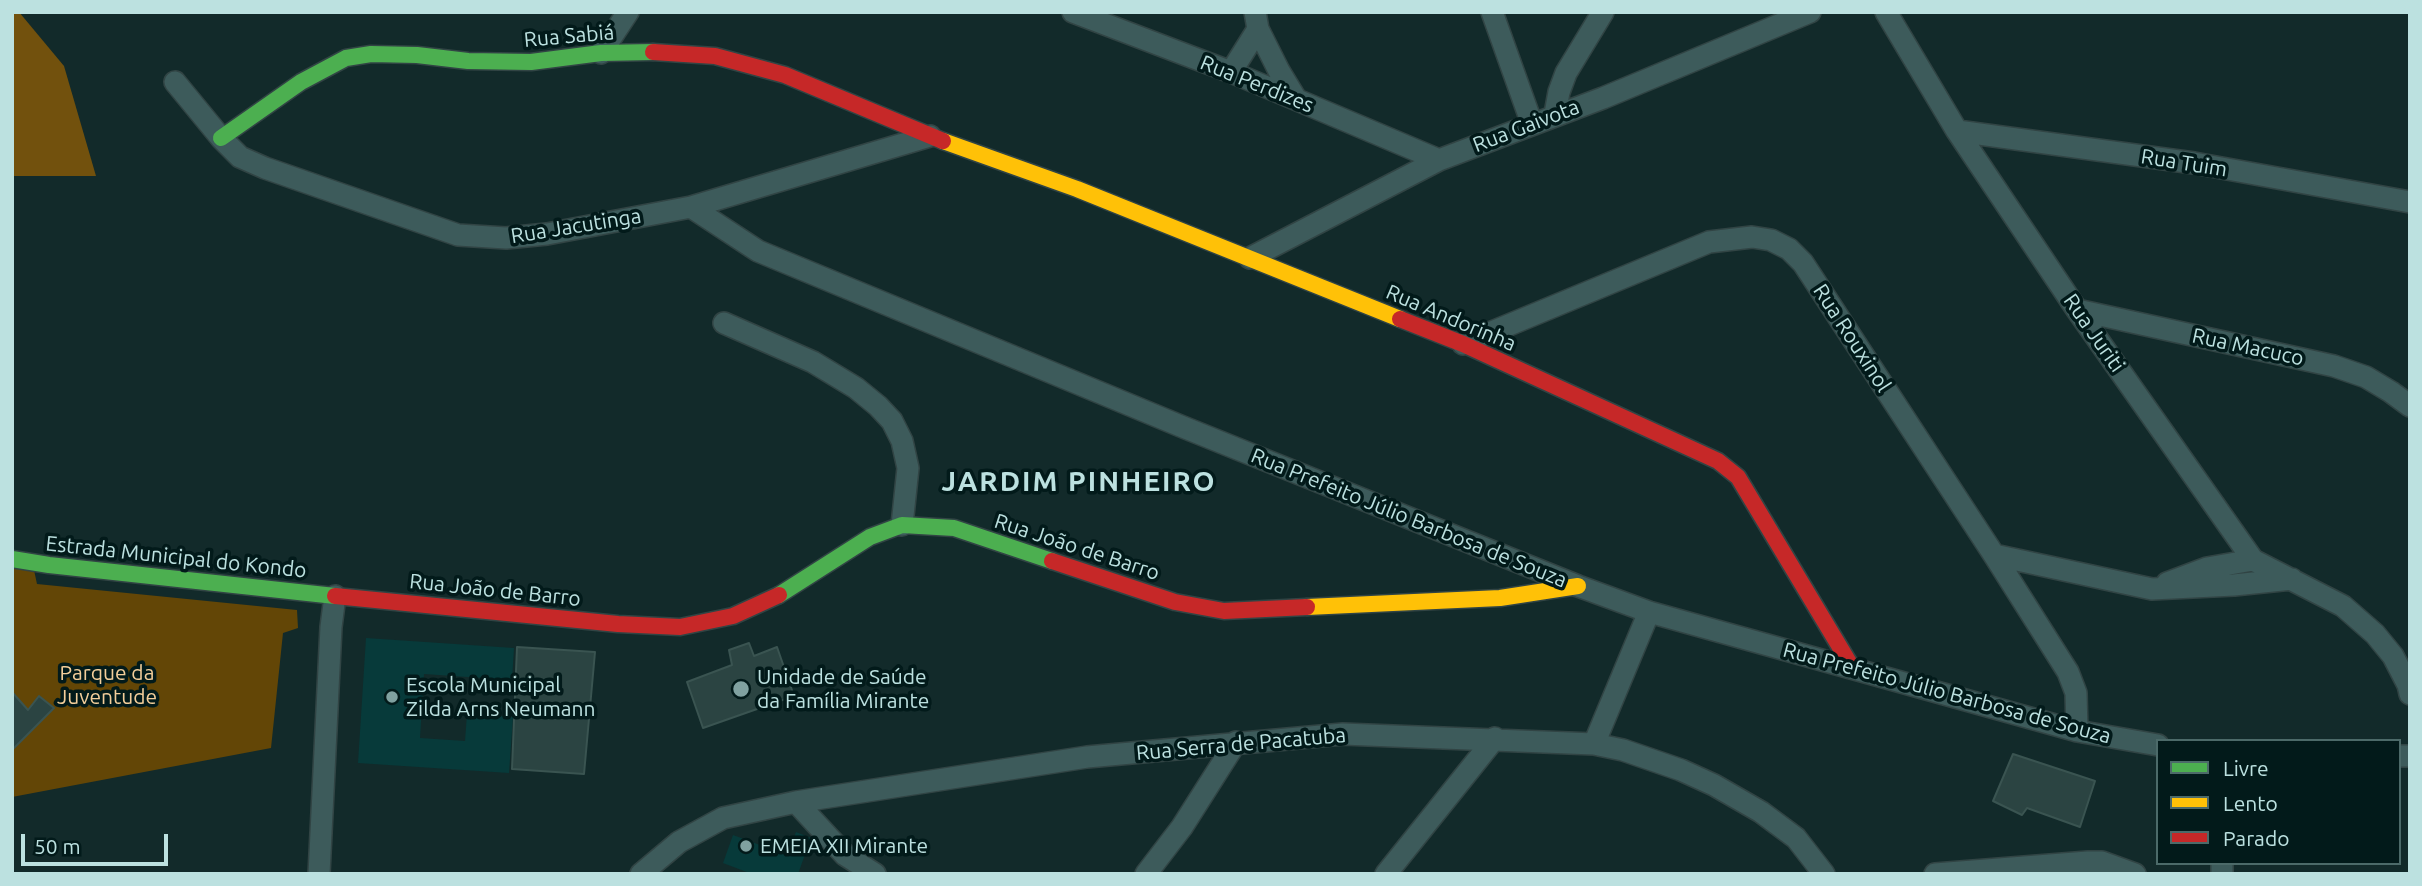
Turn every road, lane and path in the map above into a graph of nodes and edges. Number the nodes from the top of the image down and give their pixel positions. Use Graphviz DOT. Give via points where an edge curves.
graph roads {
  1 [pos="628,12"];
  2 [pos="1073,12"];
  3 [pos="1492,12"];
  4 [pos="1603,12"];
  5 [pos="1810,12"];
  6 [pos="1886,12"];
  7 [pos="1256,20"];
  8 [pos="601,53"];
  9 [pos="1231,72"];
  10 [pos="175,82"];
  11 [pos="1296,99"];
  12 [pos="1555,114"];
  13 [pos="1532,124"];
  14 [pos="1957,131"];
  15 [pos="930,136"];
  16 [pos="221,138"];
  17 [pos="1439,160"];
  18 [pos="2410,202"];
  19 [pos="691,207"];
  20 [pos="1250,258"];
  21 [pos="2077,310"];
  22 [pos="724,323"];
  23 [pos="1463,344"];
  24 [pos="2410,406"];
  25 [pos="902,525"];
  26 [pos="1994,555"];
  27 [pos="12,559"];
  28 [pos="2253,560"];
  29 [pos="2292,579"];
  30 [pos="1578,586"];
  31 [pos="2152,589"];
  32 [pos="335,596"];
  33 [pos="1649,612"];
  34 [pos="1853,669"];
  35 [pos="2410,694"];
  36 [pos="2077,731"];
  37 [pos="1495,738"];
  38 [pos="1236,742"];
  39 [pos="1594,744"];
  40 [pos="2156,745"];
  41 [pos="796,802"];
  42 [pos="319,874"];
  43 [pos="641,874"];
  44 [pos="875,874"];
  45 [pos="1146,874"];
  46 [pos="1386,874"];
  47 [pos="1824,874"];
  48 [pos="1935,874"];
  49 [pos="2135,874"];
  1 -- 8 [label="street"];
  2 -- 9 [label="street, Rua Perdizes"];
  3 -- 13 [label="street"];
  4 -- 12 [label="street" via="1566,73"];
  5 -- 12 [label="street, Rua Gaivota"];
  6 -- 14 [label="street, Rua Juriti"];
  7 -- 9 [label="street"];
  7 -- 11 [label="street"];
  8 -- 15 [label="street, Rua Sabiá" via="715,56 785,75"];
  8 -- 16 [label="street, Rua Sabiá" via="531,62 391,54 346,58 301,82"];
  9 -- 11 [label="street, Rua Perdizes"];
  10 -- 16 [label="street, Rua Jacutinga"];
  11 -- 17 [label="street, Rua Perdizes"];
  12 -- 13 [label="street, Rua Gaivota"];
  13 -- 17 [label="street, Rua Gaivota"];
  14 -- 18 [label="street, Rua Tuim" via="2194,163"];
  14 -- 21 [label="street, Rua Juriti"];
  15 -- 19 [label="street, Rua Jacutinga"];
  15 -- 20 [label="street, Rua Andorinha"];
  16 -- 19 [label="street, Rua Jacutinga" via="240,157 265,168 458,235 547,234"];
  17 -- 20 [label="street, Rua Gaivota"];
  19 -- 30 [label="street, Rua Prefeito Júlio Barbosa de Souza" via="758,251"];
  20 -- 23 [label="street, Rua Andorinha"];
  21 -- 24 [label="street, Rua Macuco" via="2334,366 2366,377"];
  21 -- 28 [label="street, Rua Juriti"];
  22 -- 25 [label="street" via="813,362 878,406 902,441 908,468"];
  23 -- 26 [label="street, Rua Rouxinol" via="1709,242 1752,237 1771,240 1789,248 1803,264"];
  23 -- 34 [label="street, Rua Andorinha" via="1728,467"];
  25 -- 30 [label="street, Rua João de Barro" via="954,528 1175,602 1224,611 1500,598"];
  25 -- 32 [label="street, Rua João de Barro" via="870,537 776,597 733,616 680,627"];
  26 -- 31 [label="street"];
  26 -- 36 [label="street, Rua Rouxinol" via="2068,672 2076,693"];
  27 -- 32 [label="street, Estrada Municipal do Kondo"];
  28 -- 29 [label="street"];
  28 -- 31 [label="street" via="2207,568"];
  29 -- 31 [label="street"];
  29 -- 35 [label="street" via="2343,606 2375,634 2393,656"];
  30 -- 33 [label="street, Rua Prefeito Júlio Barbosa de Souza"];
  32 -- 42 [label="street"];
  33 -- 34 [label="street, Rua Prefeito Júlio Barbosa de Souza"];
  33 -- 39 [label="street"];
  34 -- 36 [label="street, Rua Prefeito Júlio Barbosa de Souza"];
  36 -- 40 [label="street, Rua Prefeito Júlio Barbosa de Souza"];
  37 -- 38 [label="street, Rua Serra de Pacatuba" via="1343,734"];
  37 -- 39 [label="street, Rua Serra de Pacatuba"];
  37 -- 46 [label="street"];
  38 -- 41 [label="street, Rua Serra de Pacatuba" via="1087,757"];
  38 -- 45 [label="street"];
  39 -- 47 [label="street, Rua Serra de Pacatuba" via="1623,750 1714,785 1796,838"];
  41 -- 43 [label="street, Rua Serra de Pacatuba" via="723,818 679,842"];
  41 -- 44 [label="street" via="845,855"];
  48 -- 49 [label="street" via="2088,862"];
}
